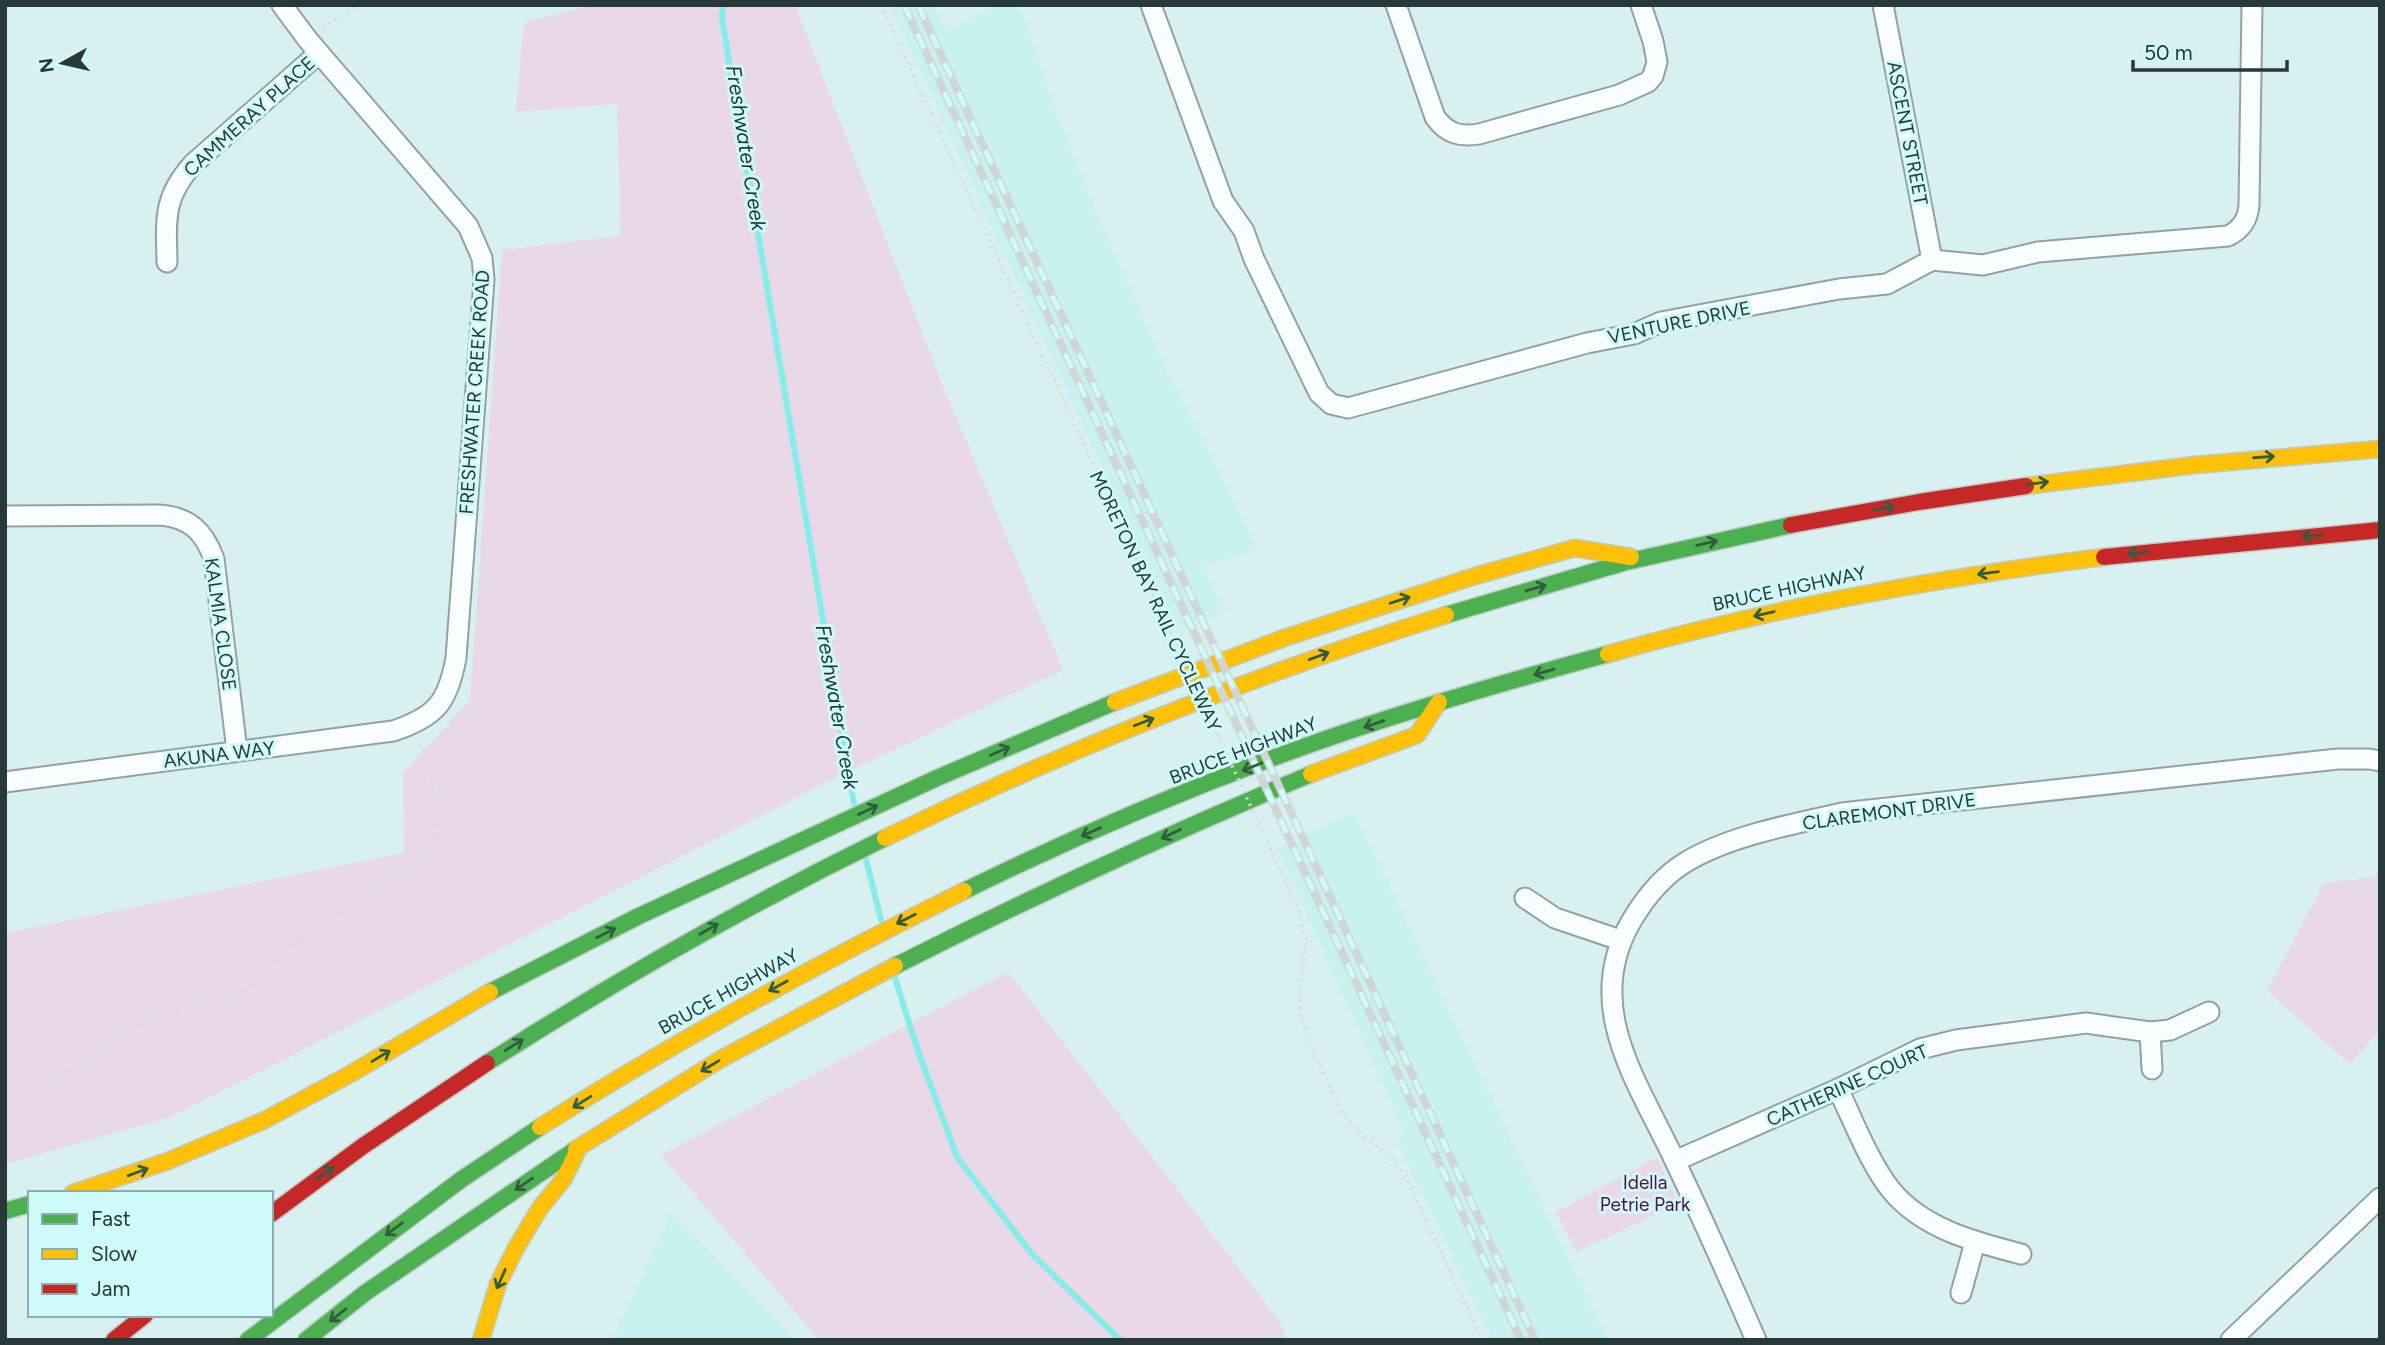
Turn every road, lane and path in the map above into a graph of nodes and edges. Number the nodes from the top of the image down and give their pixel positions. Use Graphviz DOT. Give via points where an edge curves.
graph roads {
  1 [pos="282,5"];
  2 [pos="367,5"];
  3 [pos="881,5"];
  4 [pos="1151,5"];
  5 [pos="1396,5"];
  6 [pos="1640,5"];
  7 [pos="1884,5"];
  8 [pos="2252,5"];
  9 [pos="313,47"];
  10 [pos="1932,260"];
  11 [pos="167,261"];
  12 [pos="2380,449"];
  13 [pos="5,516"];
  14 [pos="2380,530"];
  15 [pos="1640,558"];
  16 [pos="1439,702"];
  17 [pos="421,720"];
  18 [pos="237,751"];
  19 [pos="2380,761"];
  20 [pos="5,782"];
  21 [pos="1525,898"];
  22 [pos="1620,940"];
  23 [pos="2209,1012"];
  24 [pos="2150,1032"];
  25 [pos="2152,1069"];
  26 [pos="1838,1089"];
  27 [pos="5,1097"];
  28 [pos="580,1146"];
  29 [pos="1675,1161"];
  30 [pos="79,1191"];
  31 [pos="2380,1198"];
  32 [pos="28,1205"];
  33 [pos="5,1211"];
  34 [pos="273,1212"];
  35 [pos="1975,1242"];
  36 [pos="2021,1254"];
  37 [pos="1961,1293"];
  38 [pos="143,1317"];
  39 [pos="114,1340"];
  40 [pos="248,1340"];
  41 [pos="306,1340"];
  42 [pos="481,1340"];
  43 [pos="1482,1340"];
  44 [pos="1756,1340"];
  45 [pos="2231,1340"];
  1 -- 9 [label="street, FRESHWATER CREEK ROAD"];
  2 -- 9 [label="path" via="330,22"];
  3 -- 43 [label="path, MORETON BAY RAIL CYCLEWAY, bridge" via="1298,907 1306,939 1300,1011 1313,1052 1343,1114 1391,1158 1408,1181"];
  4 -- 10 [label="street, VENTURE DRIVE" via="1223,201 1244,231 1313,383 1325,400 1336,406 1354,407 1634,334 1661,322 1886,284"];
  5 -- 6 [label="street" via="1435,117 1448,131 1461,136 1619,95 1648,82 1656,68 1656,53"];
  7 -- 10 [label="street, ASCENT STREET"];
  8 -- 10 [label="street" via="2249,205 2235,232 2213,239 2038,252 1983,265"];
  9 -- 11 [label="street, CAMMERAY PLACE" via="178,181 166,222"];
  9 -- 17 [label="street, FRESHWATER CREEK ROAD" via="468,226 482,258 456,658 443,701"];
  15 -- 12 [label="highway, one-way" via="1816,519 1997,489 2205,463"];
  13 -- 18 [label="street, KALMIA CLOSE" via="159,514 187,521 201,531 214,559"];
  14 -- 16 [label="highway, BRUCE HIGHWAY, one-way" via="2206,544 1846,597 1689,632"];
  30 -- 15 [label="highway, one-way" via="168,1161 265,1120 639,916 1112,703 1264,645 1575,548"];
  34 -- 15 [label="highway, one-way" via="510,1047 728,919 945,808 1103,738 1255,679 1403,627"];
  16 -- 28 [label="highway, one-way" via="1417,735 1224,810 976,925 721,1059"];
  16 -- 40 [label="highway, BRUCE HIGHWAY, one-way" via="1282,755 1110,824 966,888 838,954 662,1053 488,1160"];
  17 -- 18 [label="street, AKUNA WAY" via="393,731"];
  17 -- 27 [label="path" via="436,802 433,850 291,947 243,990 140,1023 48,1088"];
  18 -- 20 [label="street, AKUNA WAY"];
  19 -- 22 [label="street, CLAREMONT DRIVE" via="2339,759 1842,813 1709,850 1684,863 1644,900"];
  21 -- 22 [label="street" via="1555,918"];
  22 -- 29 [label="street, CLAREMONT DRIVE" via="1611,977 1617,1030 1633,1077"];
  23 -- 24 [label="street, CATHERINE COURT" via="2170,1030"];
  24 -- 25 [label="street"];
  24 -- 26 [label="street, CATHERINE COURT" via="2086,1023 1956,1040 1920,1049"];
  26 -- 29 [label="street, CATHERINE COURT"];
  26 -- 35 [label="street" via="1891,1190 1942,1229"];
  28 -- 41 [label="highway, one-way" via="365,1293"];
  28 -- 42 [label="highway, one-way" via="564,1180 516,1248 498,1284"];
  29 -- 44 [label="street, CLAREMONT DRIVE"];
  31 -- 45 [label="street"];
  32 -- 33 [label="highway"];
  35 -- 36 [label="street"];
  35 -- 37 [label="street"];
  38 -- 39 [label="highway"];
}
